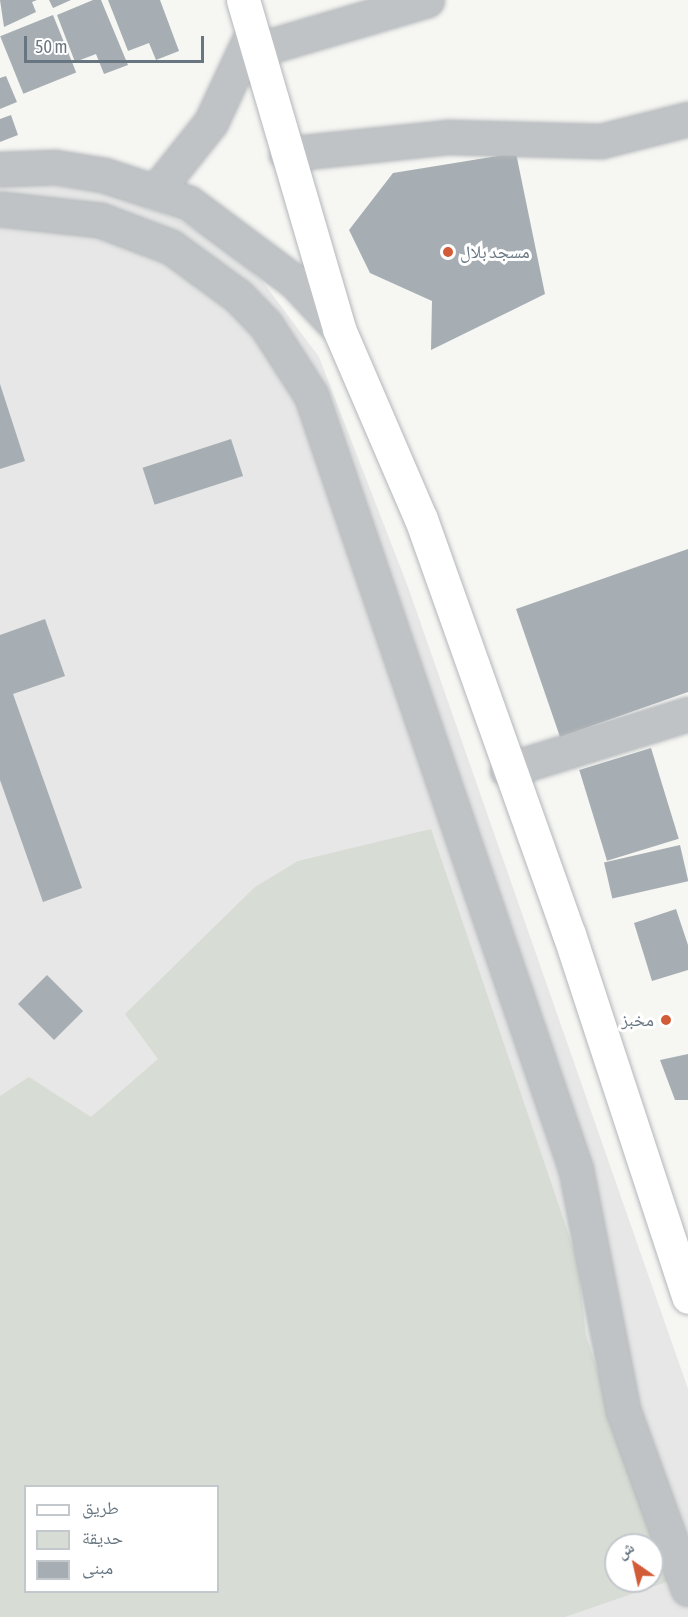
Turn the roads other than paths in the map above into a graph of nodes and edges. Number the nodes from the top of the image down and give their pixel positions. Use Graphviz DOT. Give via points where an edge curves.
graph roads {
  1 [pos="243,0"];
  2 [pos="427,0"];
  3 [pos="254,42"];
  4 [pos="688,119"];
  5 [pos="286,154"];
  6 [pos="0,169"];
  7 [pos="156,191"];
  8 [pos="0,209"];
  9 [pos="339,329"];
  10 [pos="688,714"];
  11 [pos="507,770"];
  12 [pos="688,1297"];
  13 [pos="688,1588"];
  1 -- 3 [label="main road"];
  2 -- 3 [label="street"];
  3 -- 5 [label="main road"];
  3 -- 7 [label="street" via="211,122"];
  4 -- 5 [label="street" via="601,141 449,137"];
  5 -- 9 [label="main road"];
  6 -- 7 [label="street" via="55,167"];
  7 -- 9 [label="street" via="189,203 241,237"];
  8 -- 13 [label="street" via="100,220 171,247 245,303 291,359 311,395 576,1170 624,1410"];
  9 -- 11 [label="main road" via="421,519"];
  10 -- 11 [label="street"];
  11 -- 12 [label="main road" via="569,934"];
}
